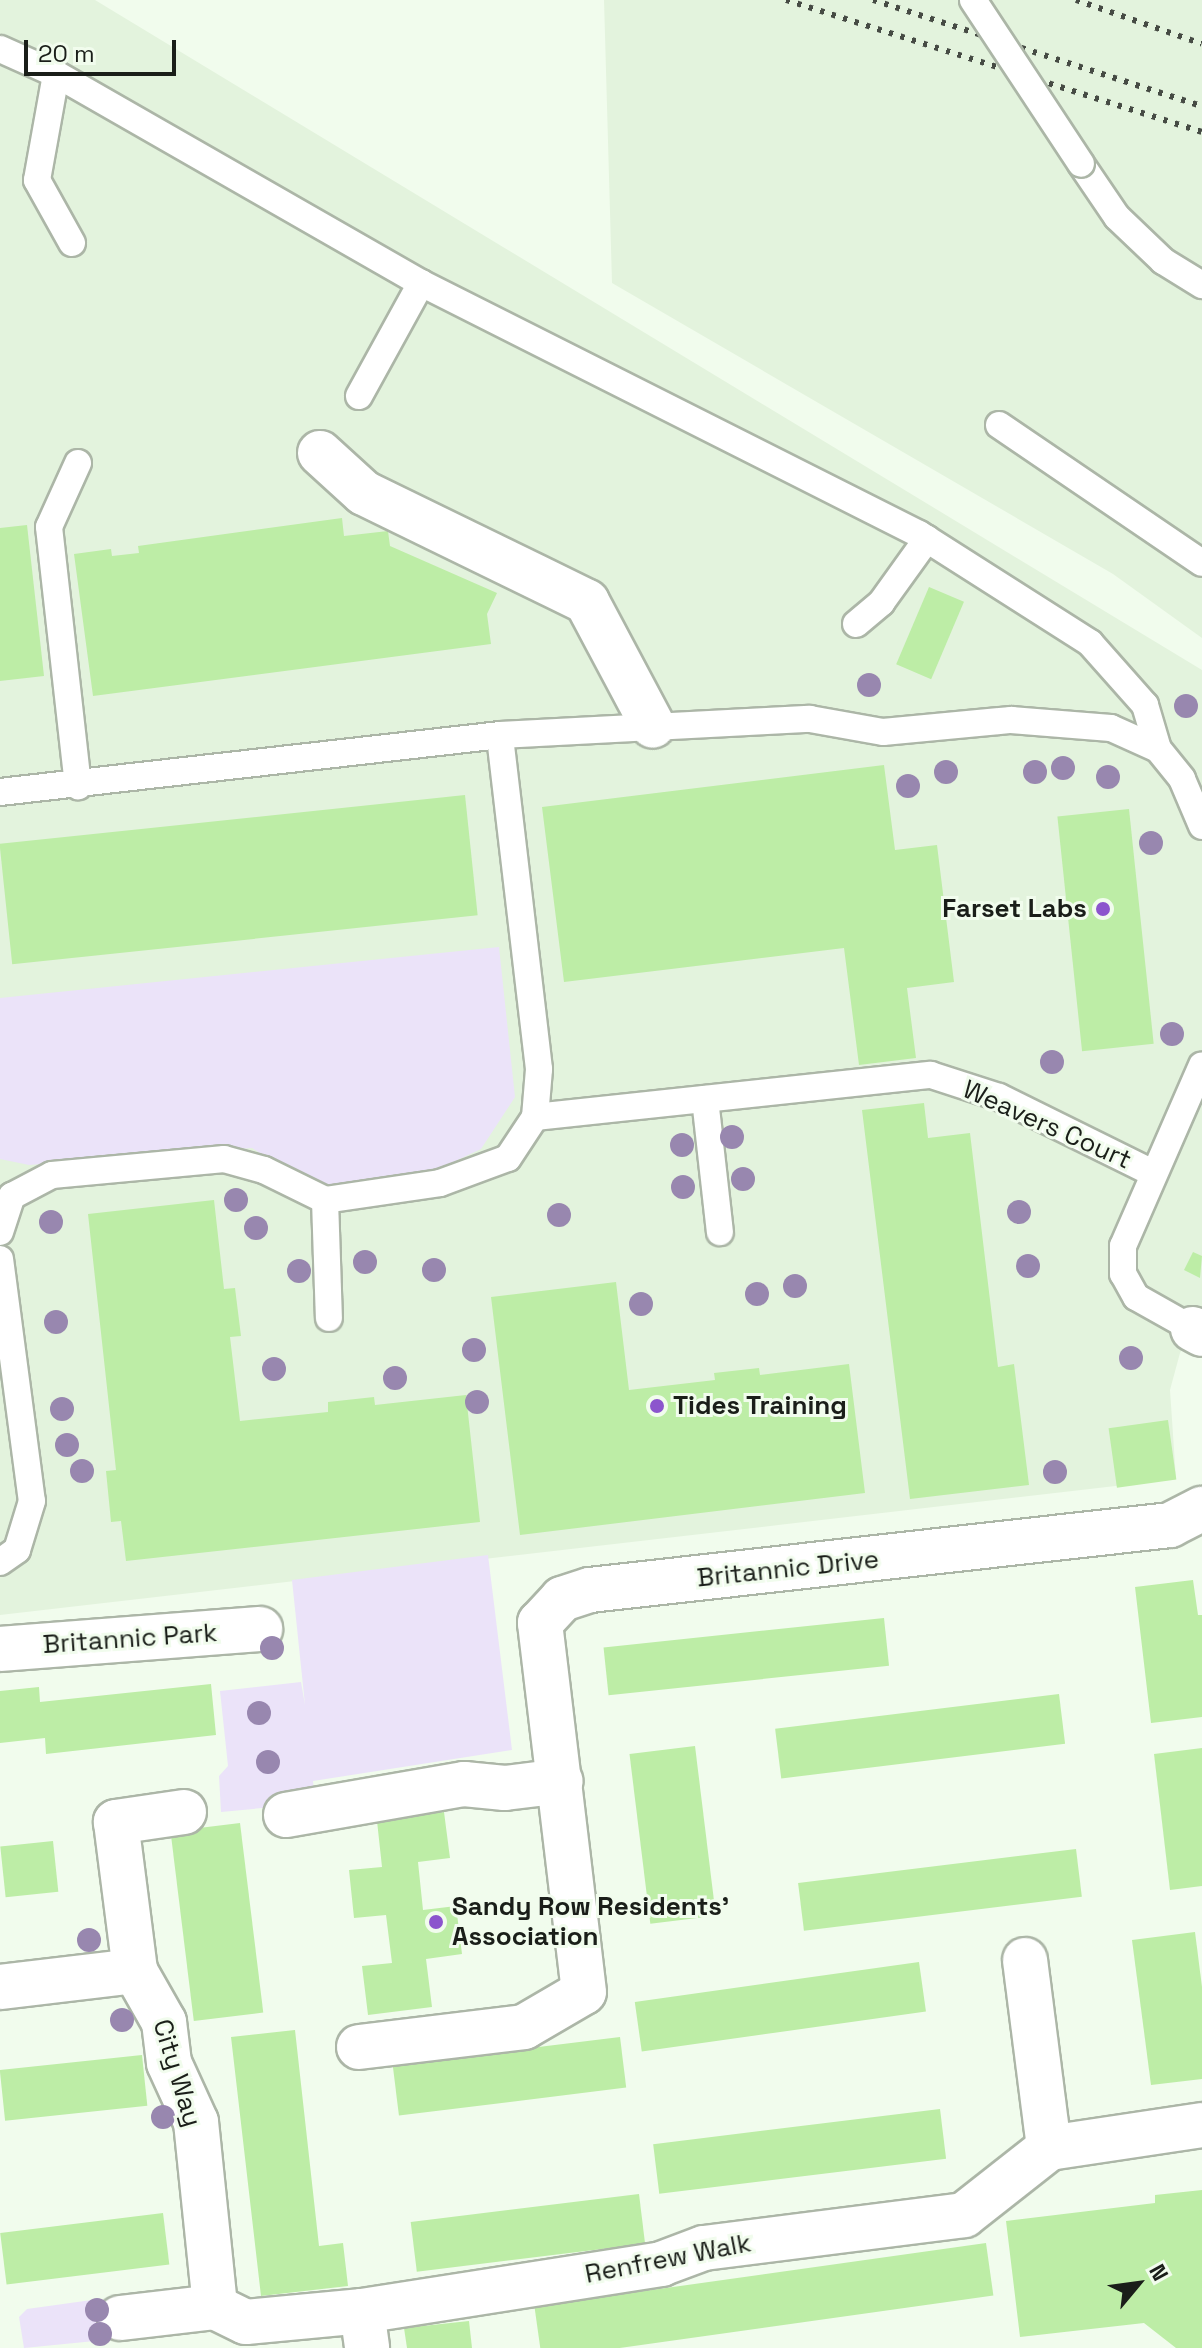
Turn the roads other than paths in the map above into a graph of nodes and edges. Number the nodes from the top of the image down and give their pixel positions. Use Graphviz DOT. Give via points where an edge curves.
graph roads {
  1 [pos="973,0"];
  2 [pos="0,49"];
  3 [pos="56,74"];
  4 [pos="72,243"];
  5 [pos="421,283"];
  6 [pos="1202,285"];
  7 [pos="359,396"];
  8 [pos="999,425"];
  9 [pos="320,453"];
  10 [pos="78,463"];
  11 [pos="927,539"];
  12 [pos="1202,563"];
  13 [pos="856,624"];
  14 [pos="653,726"];
  15 [pos="500,735"];
  16 [pos="1158,749"];
  17 [pos="78,786"];
  18 [pos="0,792"];
  19 [pos="1202,826"];
  20 [pos="1202,1065"];
  21 [pos="705,1099"];
  22 [pos="535,1117"];
  23 [pos="1151,1172"];
  24 [pos="6,1192"];
  25 [pos="325,1200"];
  26 [pos="0,1232"];
  27 [pos="720,1232"];
  28 [pos="0,1259"];
  29 [pos="329,1318"];
  30 [pos="1197,1331"];
  31 [pos="1202,1509"];
  32 [pos="0,1562"];
  33 [pos="260,1629"];
  34 [pos="0,1649"];
  35 [pos="561,1781"];
  36 [pos="184,1812"];
  37 [pos="286,1815"];
  38 [pos="1025,1960"];
  39 [pos="135,1971"];
  40 [pos="0,1987"];
  41 [pos="359,2047"];
  42 [pos="1202,2125"];
  43 [pos="1049,2148"];
  44 [pos="215,2307"];
  45 [pos="120,2318"];
  46 [pos="364,2329"];
  1 -- 6 [label="lane, bridge" via="1117,217 1163,261"];
  2 -- 3 [label="lane"];
  3 -- 4 [label="lane" via="37,180"];
  3 -- 5 [label="lane"];
  5 -- 7 [label="lane"];
  5 -- 11 [label="lane"];
  8 -- 12 [label="lane"];
  9 -- 14 [label="street" via="364,493 587,602"];
  10 -- 17 [label="lane" via="49,527"];
  11 -- 13 [label="lane" via="881,603"];
  11 -- 16 [label="lane" via="1090,643 1145,705"];
  14 -- 15 [label="lane"];
  14 -- 16 [label="lane" via="810,719 883,732 1011,720 1111,728"];
  15 -- 17 [label="lane"];
  15 -- 22 [label="lane" via="539,1069"];
  16 -- 19 [label="lane" via="1182,779"];
  17 -- 18 [label="lane"];
  20 -- 23 [label="lane"];
  21 -- 22 [label="lane, Weavers Court"];
  21 -- 23 [label="lane, Weavers Court" via="931,1075 999,1097"];
  21 -- 27 [label="lane"];
  22 -- 25 [label="lane" via="508,1158 440,1183"];
  23 -- 30 [label="lane" via="1123,1246 1123,1274 1136,1297"];
  24 -- 25 [label="lane" via="52,1175 224,1159 264,1170"];
  24 -- 26 [label="lane"];
  25 -- 29 [label="lane"];
  28 -- 32 [label="lane" via="32,1501 17,1550"];
  31 -- 35 [label="street, Britannic Drive" via="1170,1525 590,1590 562,1599 540,1623"];
  33 -- 34 [label="street, Britannic Park"];
  35 -- 37 [label="street" via="505,1788 464,1784"];
  35 -- 41 [label="street, Britannic Drive" via="584,1992 524,2027"];
  36 -- 39 [label="street, City Way" via="116,1822"];
  38 -- 43 [label="street"];
  39 -- 40 [label="street"];
  39 -- 44 [label="street, City Way" via="164,2022 169,2063 196,2122"];
  42 -- 43 [label="street"];
  43 -- 46 [label="street, Renfrew Walk" via="964,2215 704,2248 661,2264"];
  44 -- 45 [label="street"];
  44 -- 46 [label="street" via="246,2322"];
}
